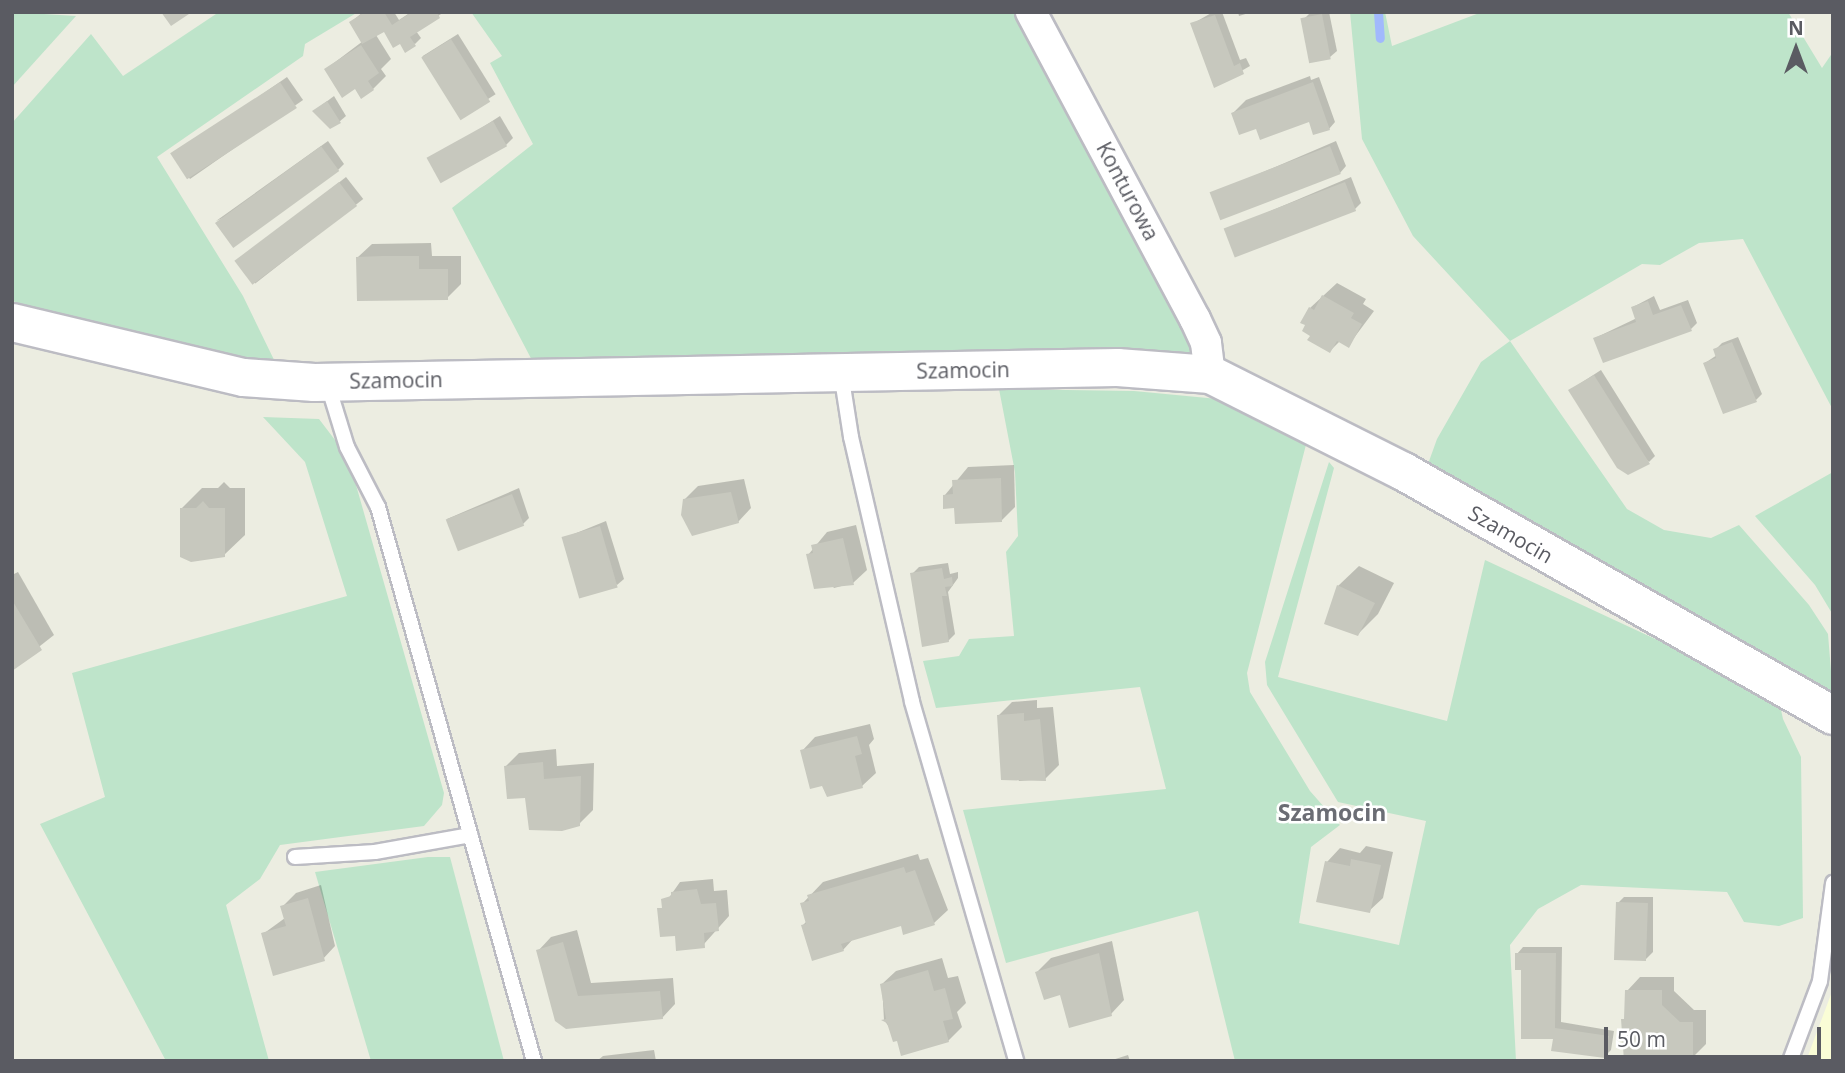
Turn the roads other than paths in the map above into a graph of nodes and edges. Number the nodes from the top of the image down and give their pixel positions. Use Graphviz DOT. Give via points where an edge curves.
graph roads {
  1 [pos="1031,12"];
  2 [pos="12,322"];
  3 [pos="841,372"];
  4 [pos="1210,374"];
  5 [pos="327,381"];
  6 [pos="1833,715"];
  7 [pos="470,835"];
  8 [pos="295,857"];
  9 [pos="1833,883"];
  10 [pos="534,1061"];
  11 [pos="1016,1061"];
  12 [pos="1790,1061"];
  1 -- 4 [label="street, Konturowa" via="1195,319 1206,343"];
  2 -- 5 [label="street, Szamocin" via="243,377"];
  3 -- 4 [label="street, Szamocin" via="1117,367"];
  3 -- 5 [label="street, Szamocin"];
  3 -- 11 [label="lane" via="851,437 912,702"];
  4 -- 6 [label="street, Szamocin" via="1403,471"];
  5 -- 7 [label="lane" via="347,447 378,507"];
  7 -- 8 [label="lane" via="375,852"];
  7 -- 10 [label="lane"];
  9 -- 12 [label="lane" via="1820,981"];
}
